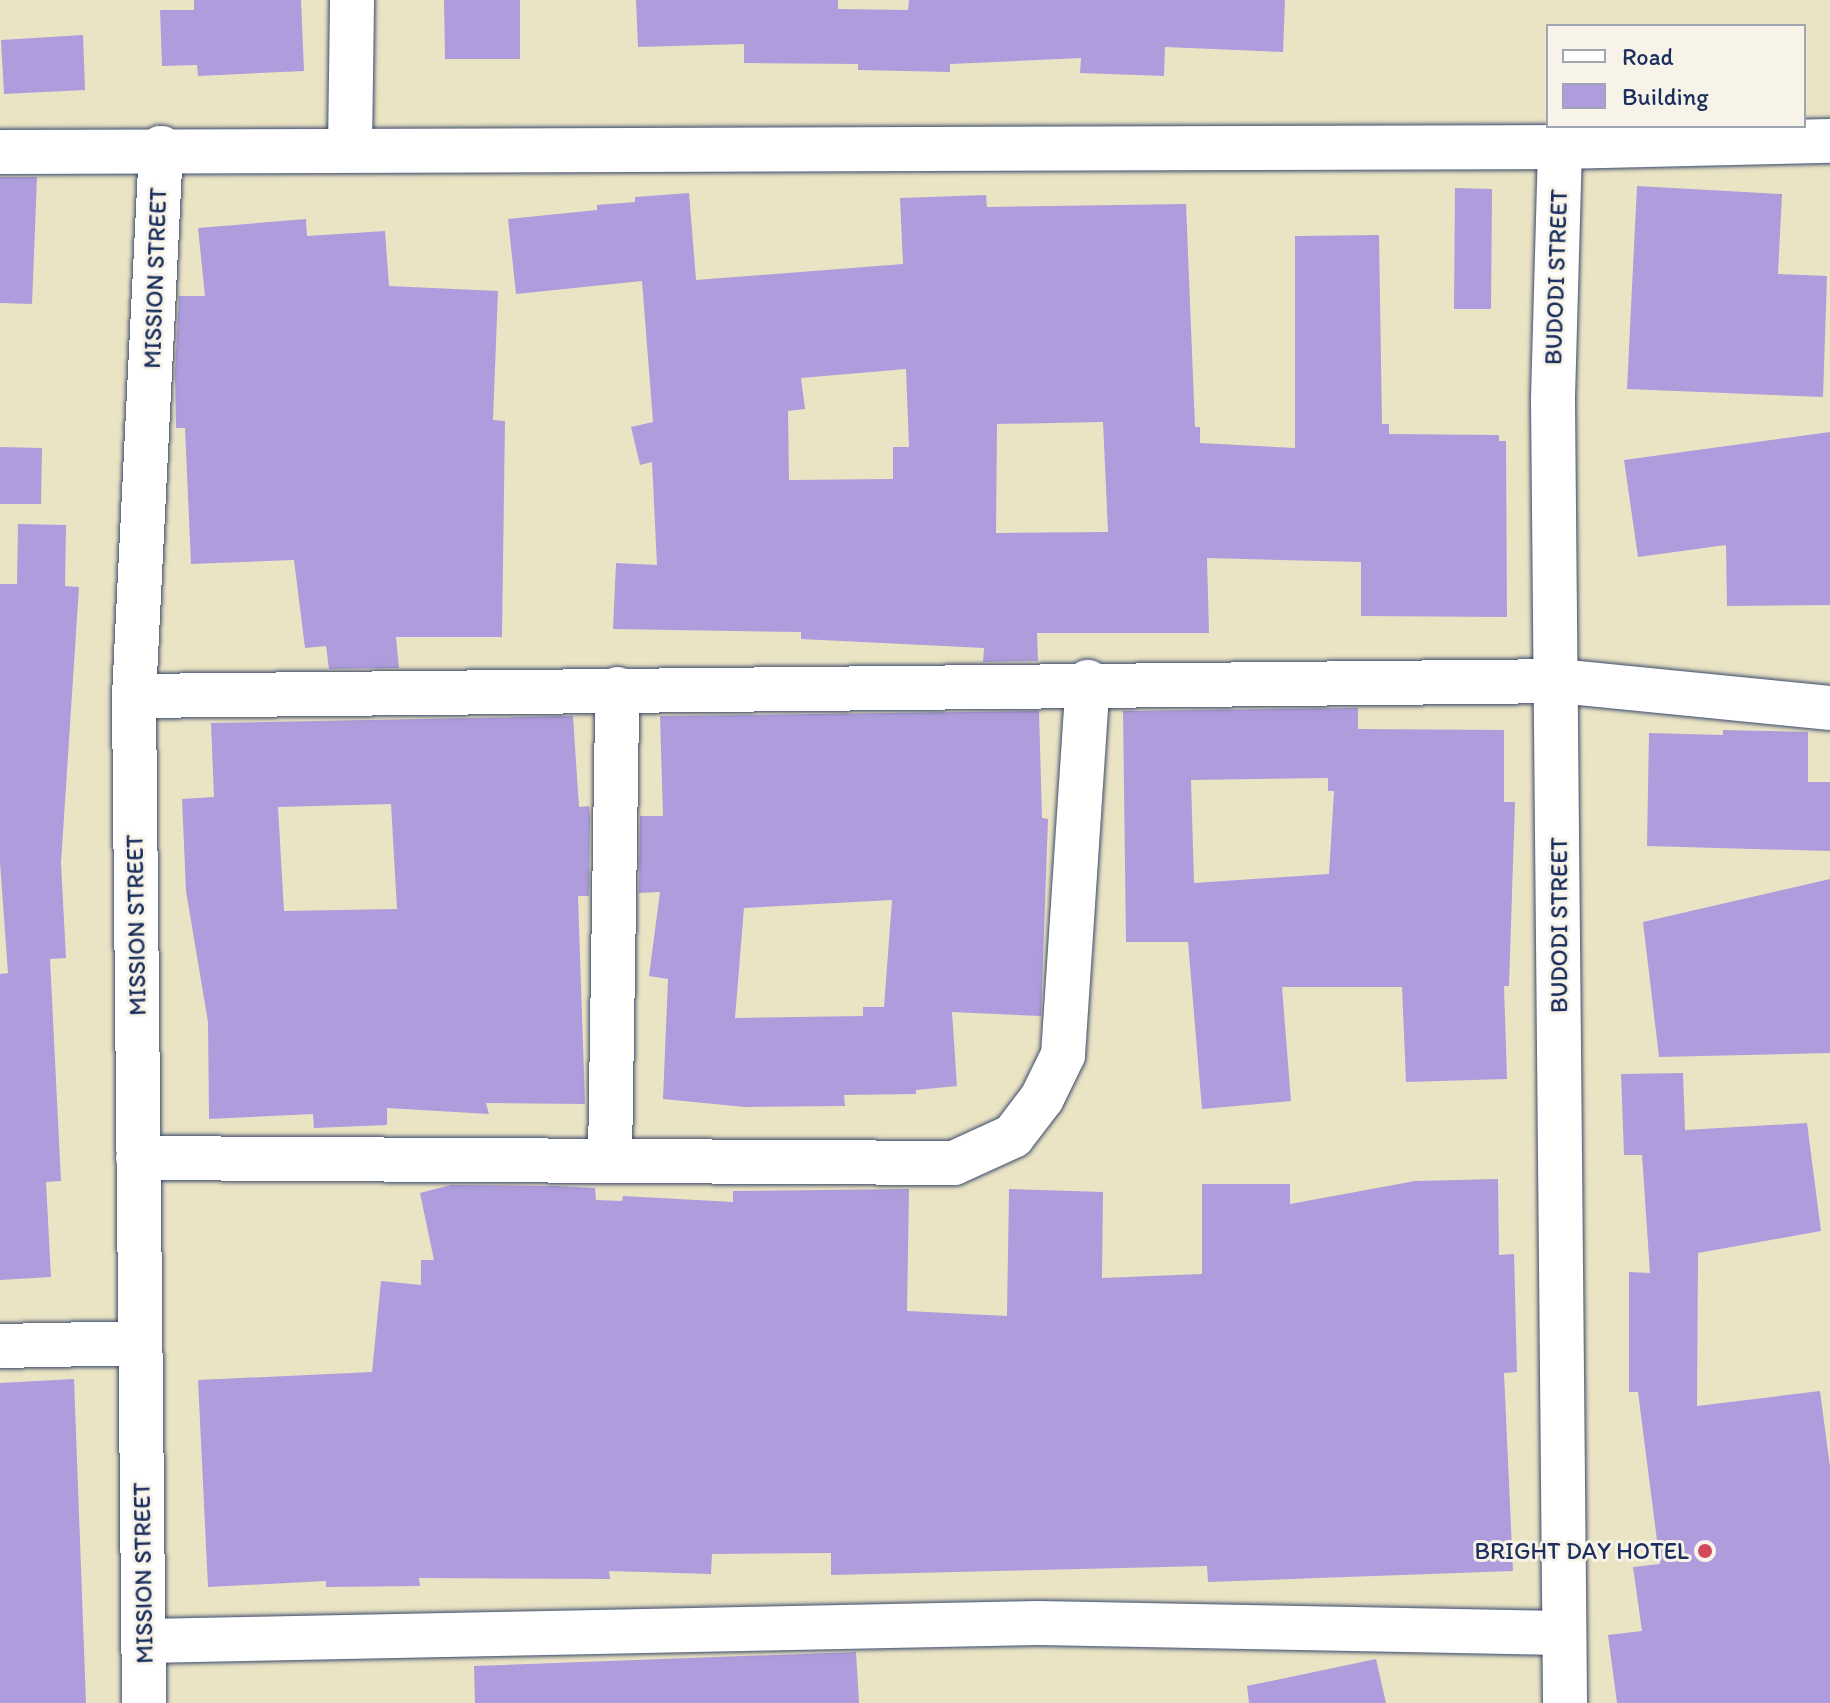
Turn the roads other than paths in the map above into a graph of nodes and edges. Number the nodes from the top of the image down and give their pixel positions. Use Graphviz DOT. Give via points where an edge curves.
graph roads {
  1 [pos="352,0"];
  2 [pos="1830,141"];
  3 [pos="350,147"];
  4 [pos="1560,147"];
  5 [pos="161,148"];
  6 [pos="0,152"];
  7 [pos="1559,681"];
  8 [pos="1088,682"];
  9 [pos="617,689"];
  10 [pos="134,696"];
  11 [pos="1830,708"];
  12 [pos="138,1158"];
  13 [pos="610,1158"];
  14 [pos="140,1343"];
  15 [pos="0,1346"];
  16 [pos="1562,1633"];
  17 [pos="145,1641"];
  18 [pos="144,1703"];
  19 [pos="1565,1703"];
  1 -- 3 [label="street"];
  2 -- 4 [label="street"];
  3 -- 4 [label="street"];
  3 -- 5 [label="street"];
  4 -- 7 [label="street, BUDODI STREET" via="1553,401"];
  5 -- 6 [label="street"];
  5 -- 10 [label="street, MISSION STREET"];
  7 -- 8 [label="street"];
  7 -- 11 [label="street"];
  7 -- 16 [label="street, BUDODI STREET"];
  8 -- 9 [label="street"];
  8 -- 13 [label="street" via="1063,1055 1042,1098 1013,1136 954,1163"];
  9 -- 10 [label="street"];
  9 -- 13 [label="street"];
  10 -- 12 [label="street, MISSION STREET"];
  12 -- 13 [label="street"];
  12 -- 14 [label="street, MISSION STREET"];
  14 -- 15 [label="street"];
  14 -- 17 [label="street, MISSION STREET"];
  16 -- 17 [label="street" via="1038,1623"];
  16 -- 19 [label="street, BUDODI STREET"];
  17 -- 18 [label="street, MISSION STREET"];
}
